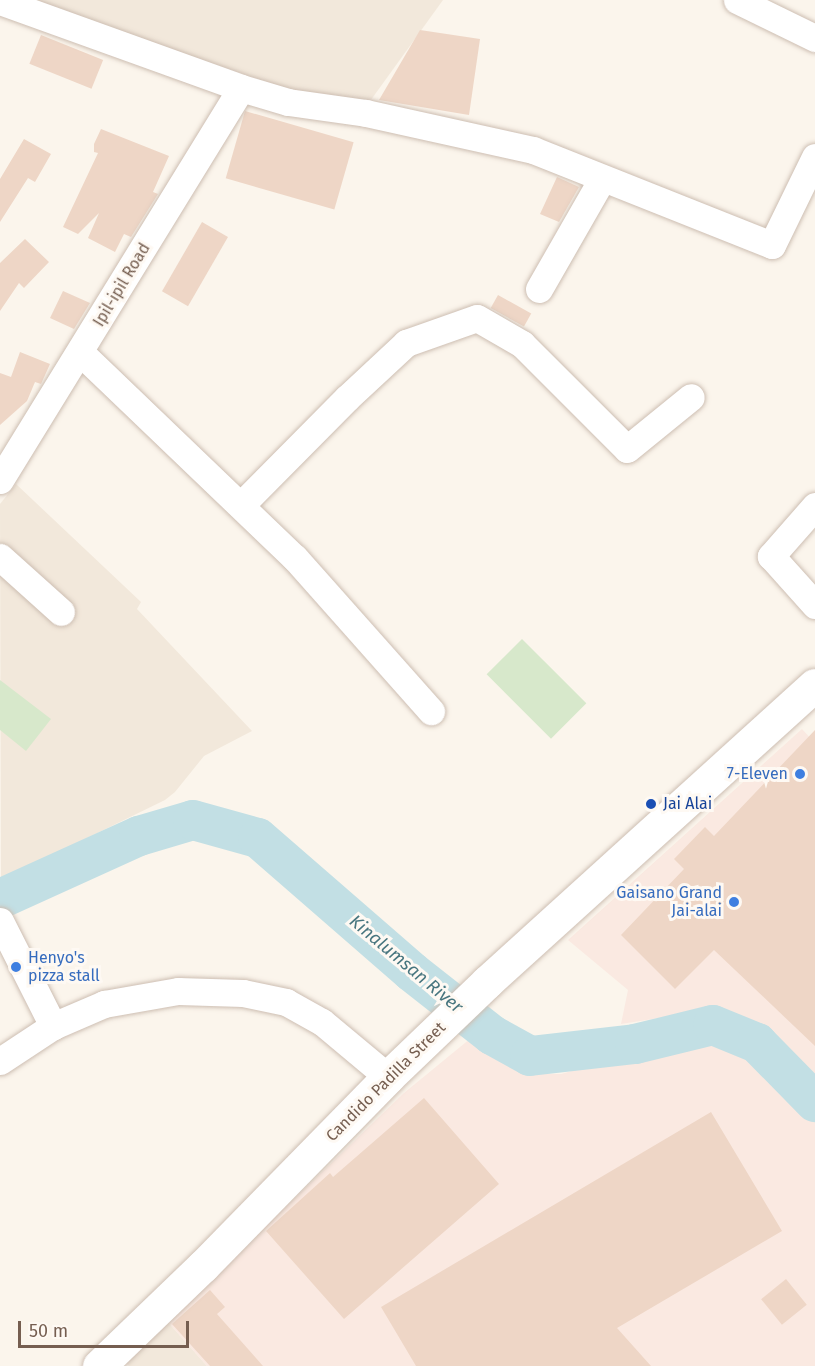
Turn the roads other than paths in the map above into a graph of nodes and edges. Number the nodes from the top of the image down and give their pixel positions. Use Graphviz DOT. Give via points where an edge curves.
graph roads {
  1 [pos="0,0"];
  2 [pos="737,0"];
  3 [pos="815,38"];
  4 [pos="241,88"];
  5 [pos="815,157"];
  6 [pos="602,179"];
  7 [pos="538,289"];
  8 [pos="81,353"];
  9 [pos="691,397"];
  10 [pos="0,480"];
  11 [pos="241,505"];
  12 [pos="815,506"];
  13 [pos="0,557"];
  14 [pos="815,605"];
  15 [pos="61,612"];
  16 [pos="815,685"];
  17 [pos="431,711"];
  18 [pos="1,922"];
  19 [pos="53,1026"];
  20 [pos="0,1061"];
  21 [pos="388,1077"];
  22 [pos="99,1366"];
  1 -- 4 [label="street"];
  2 -- 3 [label="street"];
  4 -- 6 [label="street" via="288,102 366,113 533,150"];
  4 -- 8 [label="street, Ipil-ipil Road"];
  5 -- 6 [label="street" via="772,245"];
  6 -- 7 [label="street"];
  8 -- 10 [label="street, Ipil-ipil Road"];
  8 -- 11 [label="street"];
  9 -- 11 [label="street" via="627,449 522,344 477,318 406,343"];
  11 -- 17 [label="street" via="295,558"];
  12 -- 14 [label="street" via="771,556"];
  13 -- 15 [label="street"];
  16 -- 21 [label="main road, Candido Padilla Street"];
  18 -- 19 [label="street"];
  19 -- 20 [label="street"];
  19 -- 21 [label="street" via="104,1004 140,997 178,991 243,993 286,1002 322,1022"];
  21 -- 22 [label="main road, Candido Padilla Street"];
}
